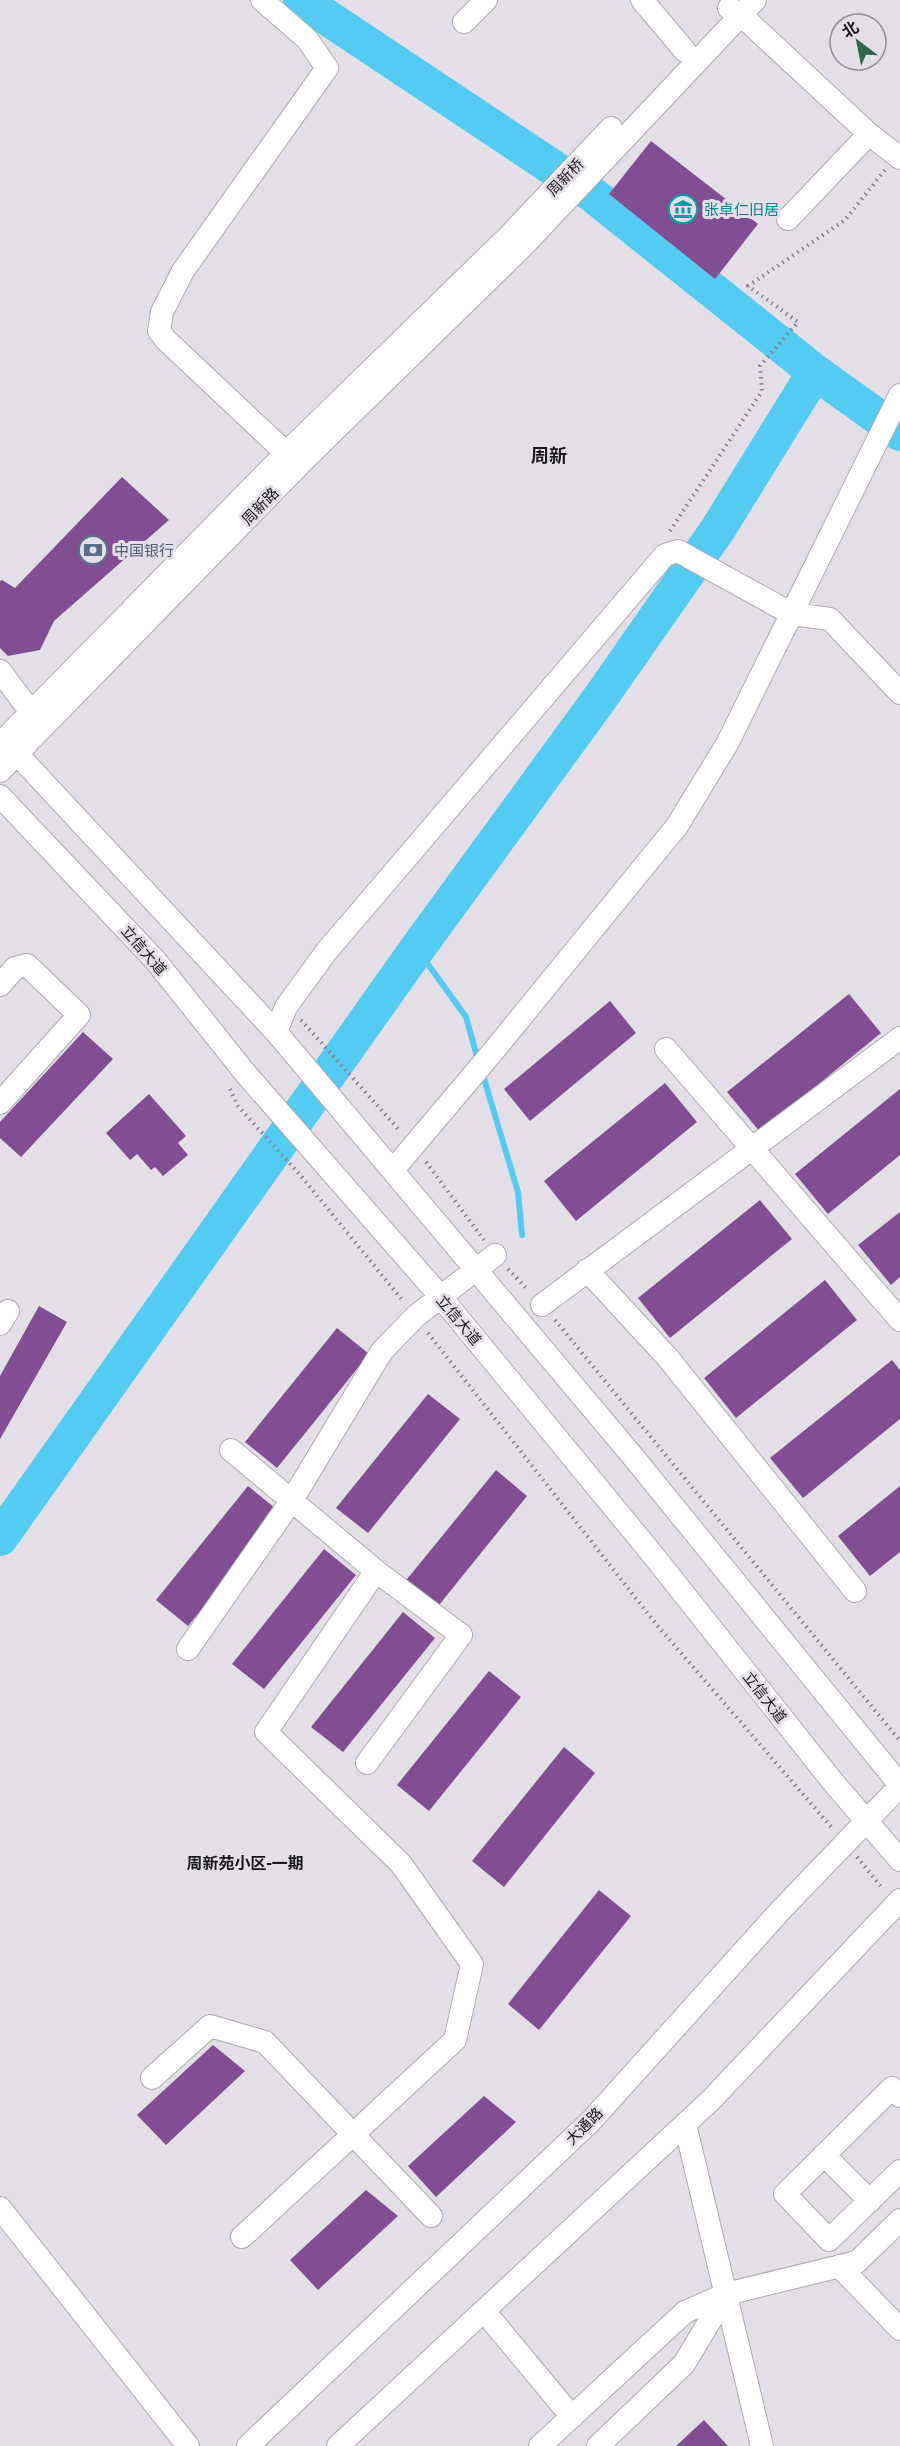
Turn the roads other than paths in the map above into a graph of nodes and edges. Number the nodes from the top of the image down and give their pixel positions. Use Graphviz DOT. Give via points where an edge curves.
graph roads {
  1 [pos="262,0"];
  2 [pos="486,0"];
  3 [pos="642,0"];
  4 [pos="740,6"];
  5 [pos="465,22"];
  6 [pos="685,51"];
  7 [pos="626,124"];
  8 [pos="869,134"];
  9 [pos="898,156"];
  10 [pos="788,219"];
  11 [pos="516,240"];
  12 [pos="900,395"];
  13 [pos="286,453"];
  14 [pos="792,614"];
  15 [pos="0,671"];
  16 [pos="900,693"];
  17 [pos="31,712"];
  18 [pos="7,746"];
  19 [pos="0,771"];
  20 [pos="0,796"];
  21 [pos="0,985"];
  22 [pos="276,1032"];
  23 [pos="900,1038"];
  24 [pos="666,1049"];
  25 [pos="0,1103"];
  26 [pos="750,1149"];
  27 [pos="393,1170"];
  28 [pos="495,1255"];
  29 [pos="475,1269"];
  30 [pos="587,1270"];
  31 [pos="440,1296"];
  32 [pos="542,1305"];
  33 [pos="900,1320"];
  34 [pos="231,1450"];
  35 [pos="292,1500"];
  36 [pos="376,1571"];
  37 [pos="855,1591"];
  38 [pos="188,1649"];
  39 [pos="367,1763"];
  40 [pos="900,1785"];
  41 [pos="866,1821"];
  42 [pos="900,1860"];
  43 [pos="898,1902"];
  44 [pos="152,2078"];
  45 [pos="900,2096"];
  46 [pos="685,2124"];
  47 [pos="351,2136"];
  48 [pos="824,2155"];
  49 [pos="900,2171"];
  50 [pos="870,2201"];
  51 [pos="0,2208"];
  52 [pos="430,2216"];
  53 [pos="900,2220"];
  54 [pos="242,2237"];
  55 [pos="839,2266"];
  56 [pos="726,2294"];
  57 [pos="484,2311"];
  58 [pos="900,2329"];
  59 [pos="572,2417"];
  60 [pos="188,2446"];
  61 [pos="248,2446"];
  62 [pos="338,2446"];
  63 [pos="540,2446"];
  64 [pos="598,2446"];
  65 [pos="762,2446"];
  1 -- 13 [label="street" via="307,39 327,68 183,271 162,312 159,331"];
  2 -- 5 [label="street"];
  3 -- 6 [label="street"];
  4 -- 6 [label="street"];
  4 -- 7 [label="street"];
  4 -- 8 [label="street"];
  6 -- 7 [label="street"];
  7 -- 11 [label="street, 周新桥"];
  8 -- 9 [label="street"];
  8 -- 10 [label="street"];
  11 -- 13 [label="street, 周新路"];
  11 -- 18 [label="street, 周新路" via="300,464"];
  12 -- 14 [label="street"];
  13 -- 17 [label="street, 周新路"];
  14 -- 16 [label="street" via="830,619"];
  14 -- 22 [label="street" via="678,551 665,555 326,952 286,1007"];
  14 -- 27 [label="street" via="727,744 677,826"];
  15 -- 17 [label="street"];
  17 -- 18 [label="street, 周新路"];
  18 -- 19 [label="street, 周新路"];
  18 -- 22 [label="street"];
  20 -- 31 [label="street, 立信大道" via="155,960 246,1074"];
  21 -- 25 [label="street" via="15,968 27,965 79,1016"];
  22 -- 27 [label="street"];
  23 -- 26 [label="street"];
  24 -- 26 [label="street"];
  26 -- 30 [label="street"];
  26 -- 33 [label="street"];
  27 -- 29 [label="street"];
  28 -- 29 [label="street"];
  29 -- 31 [label="street"];
  29 -- 40 [label="street"];
  30 -- 32 [label="street"];
  30 -- 37 [label="street" via="668,1358"];
  31 -- 35 [label="street" via="382,1351"];
  31 -- 41 [label="street, 立信大道"];
  34 -- 35 [label="street"];
  35 -- 36 [label="street"];
  35 -- 38 [label="street"];
  36 -- 39 [label="street" via="461,1635"];
  36 -- 47 [label="street" via="266,1732 401,1864 472,1964 455,2040"];
  40 -- 41 [label="street, 大通路"];
  41 -- 42 [label="street, 立信大道"];
  41 -- 61 [label="street, 大通路" via="591,2121"];
  43 -- 46 [label="street"];
  44 -- 47 [label="street" via="210,2026 265,2042"];
  45 -- 48 [label="street" via="892,2088"];
  46 -- 56 [label="street"];
  46 -- 57 [label="street"];
  47 -- 52 [label="street"];
  47 -- 54 [label="street"];
  48 -- 50 [label="street"];
  48 -- 50 [label="street" via="785,2194 829,2240"];
  49 -- 50 [label="street"];
  51 -- 60 [label="street"];
  53 -- 55 [label="street" via="857,2262"];
  55 -- 56 [label="street"];
  55 -- 58 [label="street"];
  56 -- 59 [label="street" via="685,2312"];
  56 -- 64 [label="street" via="684,2364"];
  56 -- 65 [label="street"];
  57 -- 59 [label="street"];
  57 -- 62 [label="street"];
  59 -- 63 [label="street"];
}
